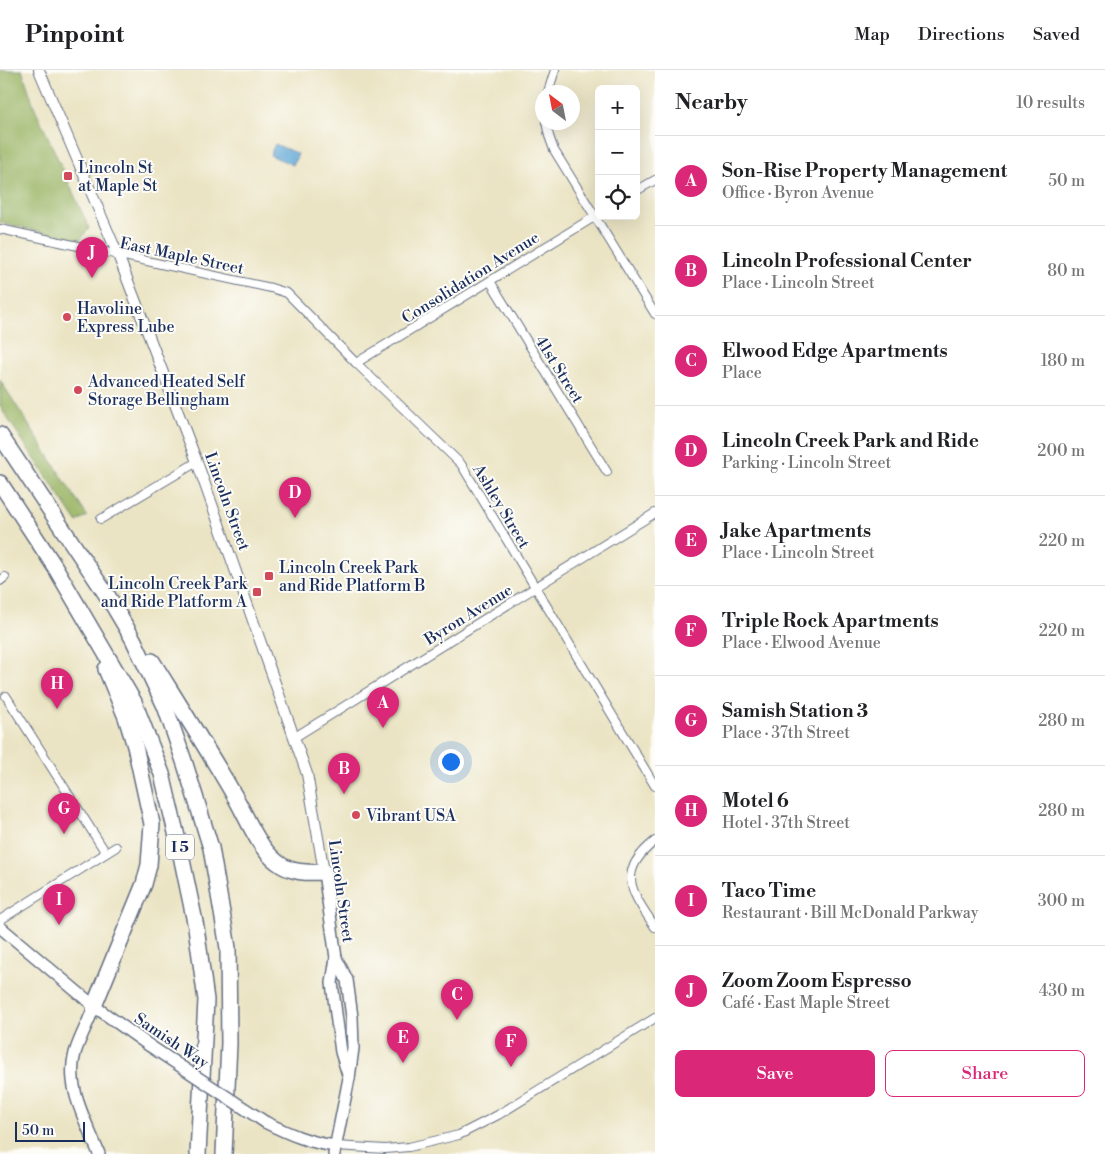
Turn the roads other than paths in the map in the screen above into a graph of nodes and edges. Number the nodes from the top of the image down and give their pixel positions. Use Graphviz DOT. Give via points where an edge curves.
graph roads {
  1 [pos="39,70"];
  2 [pos="555,70"];
  3 [pos="550,85"];
  4 [pos="548,130"];
  5 [pos="655,180"];
  6 [pos="640,189"];
  7 [pos="595,213"];
  8 [pos="595,217"];
  9 [pos="599,220"];
  10 [pos="0,229"];
  11 [pos="118,255"];
  12 [pos="490,281"];
  13 [pos="270,288"];
  14 [pos="655,314"];
  15 [pos="356,363"];
  16 [pos="0,435"];
  17 [pos="197,462"];
  18 [pos="607,472"];
  19 [pos="0,483"];
  20 [pos="655,513"];
  21 [pos="101,519"];
  22 [pos="55,567"];
  23 [pos="535,588"];
  24 [pos="107,595"];
  25 [pos="6,696"];
  26 [pos="295,737"];
  27 [pos="655,786"];
  28 [pos="655,840"];
  29 [pos="116,846"];
  30 [pos="106,853"];
  31 [pos="324,872"];
  32 [pos="0,920"];
  33 [pos="0,927"];
  34 [pos="655,928"];
  35 [pos="94,1006"];
  36 [pos="655,1018"];
  37 [pos="335,1150"];
  38 [pos="99,1154"];
  39 [pos="198,1154"];
  40 [pos="224,1154"];
  1 -- 11 [label="street, Lincoln Street"];
  2 -- 3 [label="street"];
  4 -- 7 [label="street" via="554,150"];
  5 -- 6 [label="street"];
  8 -- 12 [label="street, Consolidation Avenue"];
  9 -- 14 [label="street"];
  10 -- 11 [label="street, East Maple Street"];
  11 -- 13 [label="street, East Maple Street"];
  11 -- 17 [label="street, Lincoln Street"];
  12 -- 15 [label="street, Consolidation Avenue"];
  12 -- 18 [label="street, 41st Street"];
  13 -- 15 [label="street, Ashley Street" via="287,293"];
  15 -- 23 [label="street, Ashley Street" via="461,464"];
  16 -- 24 [label="highway, I 5"];
  17 -- 21 [label="street"];
  17 -- 26 [label="street, Lincoln Street"];
  19 -- 22 [label="highway, I 5"];
  20 -- 23 [label="street, Byron Avenue"];
  22 -- 35 [label="highway" via="101,657 126,716 152,824 149,866 144,884"];
  22 -- 39 [label="highway, I 5" via="134,702 162,774 196,927 206,1000"];
  23 -- 26 [label="street, Byron Avenue"];
  23 -- 27 [label="street, Ashley Street"];
  24 -- 31 [label="highway" via="189,720 265,849 277,862 290,869 306,873"];
  24 -- 40 [label="highway, I 5" via="133,639 165,706 211,848 228,948 229,1043"];
  25 -- 30 [label="street"];
  26 -- 31 [label="street, Lincoln Street" via="307,774"];
  28 -- 34 [label="street" via="638,858 630,874 635,896"];
  29 -- 30 [label="street"];
  30 -- 32 [label="street"];
  31 -- 37 [label="main road, Lincoln Street" via="336,958 347,980 354,1048"];
  33 -- 35 [label="main road, Samish Way"];
  35 -- 37 [label="main road, Samish Way, bridge" via="265,1122"];
  35 -- 38 [label="main road" via="75,1052 72,1080"];
  36 -- 37 [label="street" via="498,1115 459,1135 409,1147"];
}
